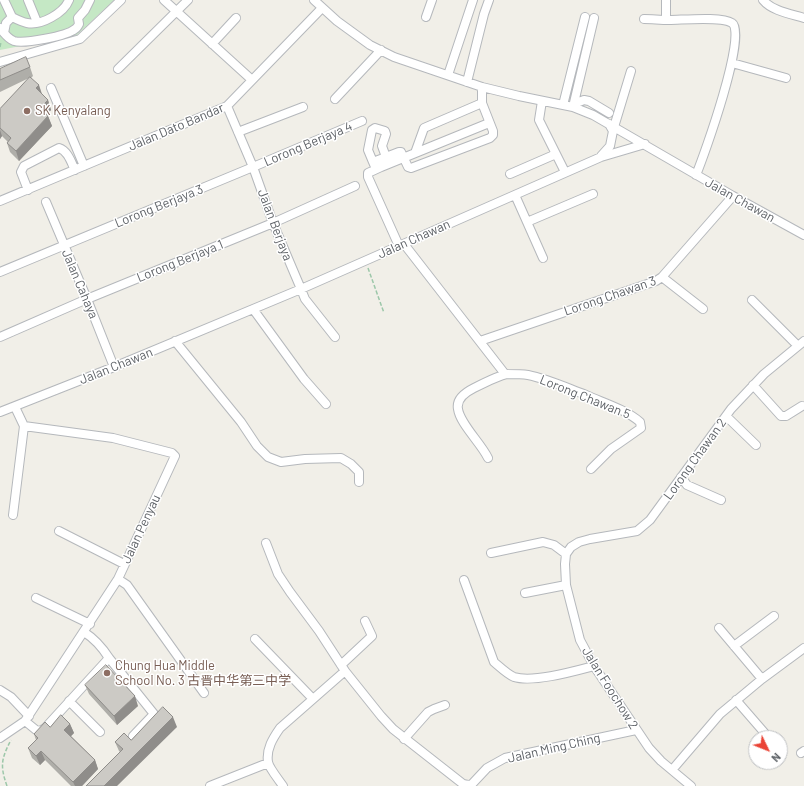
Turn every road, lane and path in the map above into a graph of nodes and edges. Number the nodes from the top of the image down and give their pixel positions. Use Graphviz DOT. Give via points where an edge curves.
graph roads {
  1 [pos="4,0"];
  2 [pos="28,0"];
  3 [pos="69,0"];
  4 [pos="90,0"];
  5 [pos="121,0"];
  6 [pos="164,0"];
  7 [pos="188,0"];
  8 [pos="314,0"];
  9 [pos="432,0"];
  10 [pos="473,0"];
  11 [pos="489,0"];
  12 [pos="666,0"];
  13 [pos="763,0"];
  14 [pos="322,8"];
  15 [pos="177,12"];
  16 [pos="12,17"];
  17 [pos="585,17"];
  18 [pos="236,18"];
  19 [pos="426,18"];
  20 [pos="594,18"];
  21 [pos="804,18"];
  22 [pos="644,19"];
  23 [pos="666,20"];
  24 [pos="37,22"];
  25 [pos="2,30"];
  26 [pos="212,44"];
  27 [pos="381,50"];
  28 [pos="0,62"];
  29 [pos="732,63"];
  30 [pos="118,69"];
  31 [pos="631,71"];
  32 [pos="448,75"];
  33 [pos="786,78"];
  34 [pos="252,80"];
  35 [pos="467,82"];
  36 [pos="482,87"];
  37 [pos="51,88"];
  38 [pos="335,99"];
  39 [pos="542,101"];
  40 [pos="482,104"];
  41 [pos="563,105"];
  42 [pos="573,105"];
  43 [pos="227,106"];
  44 [pos="303,107"];
  45 [pos="609,113"];
  46 [pos="362,121"];
  47 [pos="489,123"];
  48 [pos="611,125"];
  49 [pos="238,132"];
  50 [pos="645,144"];
  51 [pos="414,153"];
  52 [pos="556,154"];
  53 [pos="386,156"];
  54 [pos="601,157"];
  55 [pos="404,158"];
  56 [pos="374,165"];
  57 [pos="84,166"];
  58 [pos="254,167"];
  59 [pos="75,170"];
  60 [pos="565,172"];
  61 [pos="510,174"];
  62 [pos="696,175"];
  63 [pos="355,186"];
  64 [pos="28,190"];
  65 [pos="515,194"];
  66 [pos="593,194"];
  67 [pos="732,196"];
  68 [pos="0,201"];
  69 [pos="46,202"];
  70 [pos="527,222"];
  71 [pos="274,223"];
  72 [pos="804,235"];
  73 [pos="64,245"];
  74 [pos="402,245"];
  75 [pos="543,258"];
  76 [pos="365,261"];
  77 [pos="0,272"];
  78 [pos="662,277"];
  79 [pos="301,289"];
  80 [pos="87,299"];
  81 [pos="752,300"];
  82 [pos="253,309"];
  83 [pos="703,309"];
  84 [pos="384,313"];
  85 [pos="0,337"];
  86 [pos="335,337"];
  87 [pos="175,341"];
  88 [pos="480,341"];
  89 [pos="801,344"];
  90 [pos="114,367"];
  91 [pos="505,374"];
  92 [pos="753,385"];
  93 [pos="326,404"];
  94 [pos="0,406"];
  95 [pos="802,406"];
  96 [pos="15,407"];
  97 [pos="0,412"];
  98 [pos="726,416"];
  99 [pos="24,426"];
  100 [pos="756,445"];
  101 [pos="488,458"];
  102 [pos="591,469"];
  103 [pos="682,477"];
  104 [pos="359,482"];
  105 [pos="721,500"];
  106 [pos="13,515"];
  107 [pos="59,531"];
  108 [pos="266,543"];
  109 [pos="569,551"];
  110 [pos="491,553"];
  111 [pos="124,564"];
  112 [pos="118,579"];
  113 [pos="464,580"];
  114 [pos="566,585"];
  115 [pos="525,593"];
  116 [pos="36,598"];
  117 [pos="774,616"];
  118 [pos="365,621"];
  119 [pos="90,624"];
  120 [pos="718,628"];
  121 [pos="84,632"];
  122 [pos="255,640"];
  123 [pos="734,646"];
  124 [pos="804,648"];
  125 [pos="109,658"];
  126 [pos="594,666"];
  127 [pos="343,668"];
  128 [pos="762,678"];
  129 [pos="0,690"];
  130 [pos="204,693"];
  131 [pos="313,699"];
  132 [pos="736,700"];
  133 [pos="69,701"];
  134 [pos="445,705"];
  135 [pos="27,718"];
  136 [pos="636,730"];
  137 [pos="762,730"];
  138 [pos="100,732"];
  139 [pos="14,736"];
  140 [pos="133,736"];
  141 [pos="0,738"];
  142 [pos="404,739"];
  143 [pos="268,764"];
  144 [pos="672,770"];
  145 [pos="474,785"];
  146 [pos="7,786"];
  147 [pos="210,786"];
  148 [pos="283,786"];
  149 [pos="691,786"];
  1 -- 16 [label="street"];
  2 -- 24 [label="street"];
  3 -- 24 [label="street" via="55,16"];
  4 -- 25 [label="street" via="78,18 79,24 74,30 50,38 23,42 13,40"];
  5 -- 28 [label="street" via="80,39"];
  6 -- 15 [label="street"];
  7 -- 15 [label="street"];
  8 -- 14 [label="street"];
  9 -- 19 [label="street"];
  10 -- 32 [label="street"];
  11 -- 35 [label="street"];
  12 -- 23 [label="street"];
  13 -- 21 [label="street" via="780,10"];
  14 -- 27 [label="street"];
  14 -- 34 [label="street, Jalan Dato Bandar"];
  15 -- 26 [label="street"];
  15 -- 30 [label="street"];
  16 -- 24 [label="street" via="28,24"];
  16 -- 25 [label="street"];
  17 -- 41 [label="street"];
  18 -- 26 [label="street"];
  20 -- 42 [label="street"];
  22 -- 23 [label="street"];
  23 -- 29 [label="street" via="713,19 731,22 735,25 736,31"];
  26 -- 34 [label="street"];
  27 -- 32 [label="street"];
  27 -- 38 [label="street"];
  29 -- 33 [label="street"];
  29 -- 62 [label="street" via="713,130"];
  31 -- 48 [label="street"];
  32 -- 35 [label="street"];
  34 -- 43 [label="street, Jalan Dato Bandar"];
  35 -- 36 [label="street"];
  36 -- 39 [label="street"];
  36 -- 40 [label="street"];
  37 -- 57 [label="street"];
  39 -- 41 [label="street"];
  39 -- 52 [label="street" via="539,120"];
  40 -- 47 [label="street"];
  40 -- 51 [label="street" via="424,128"];
  41 -- 42 [label="street"];
  42 -- 45 [label="street" via="584,100 589,101"];
  42 -- 48 [label="street"];
  43 -- 49 [label="street, Jalan Berjaya"];
  43 -- 57 [label="street, Jalan Dato Bandar"];
  44 -- 49 [label="street"];
  46 -- 58 [label="street, Lorong Berjaya 4"];
  47 -- 51 [label="street"];
  47 -- 55 [label="street" via="493,131 490,138 411,168"];
  48 -- 50 [label="street"];
  48 -- 54 [label="street" via="613,132 610,146"];
  49 -- 58 [label="street, Jalan Berjaya"];
  50 -- 54 [label="street, Jalan Chawan"];
  50 -- 62 [label="street, Jalan Chawan"];
  51 -- 55 [label="street"];
  52 -- 60 [label="street"];
  52 -- 61 [label="street"];
  53 -- 55 [label="street" via="401,152"];
  53 -- 56 [label="street"];
  53 -- 56 [label="street" via="382,146 384,138 371,134 368,150"];
  54 -- 60 [label="street, Jalan Chawan"];
  55 -- 56 [label="street"];
  56 -- 74 [label="street" via="368,176"];
  57 -- 59 [label="street, Jalan Dato Bandar"];
  58 -- 71 [label="street, Jalan Berjaya"];
  58 -- 73 [label="street, Lorong Berjaya 3"];
  59 -- 64 [label="street, Jalan Dato Bandar"];
  59 -- 64 [label="street" via="66,153 59,148 21,169"];
  60 -- 65 [label="street, Jalan Chawan"];
  62 -- 67 [label="street, Jalan Chawan"];
  63 -- 71 [label="street, Lorong Berjaya 1"];
  64 -- 68 [label="street, Jalan Dato Bandar"];
  65 -- 70 [label="street"];
  65 -- 74 [label="street, Jalan Chawan"];
  66 -- 70 [label="street"];
  67 -- 72 [label="street, Jalan Chawan"];
  67 -- 78 [label="street, Lorong Chawan 3"];
  69 -- 73 [label="street, Jalan Cahaya"];
  70 -- 75 [label="street"];
  71 -- 79 [label="street, Jalan Berjaya"];
  71 -- 80 [label="street, Lorong Berjaya 1"];
  73 -- 77 [label="street, Lorong Berjaya 3"];
  73 -- 80 [label="street, Jalan Cahaya"];
  74 -- 76 [label="street, Jalan Chawan"];
  74 -- 88 [label="street"];
  76 -- 79 [label="street, Jalan Chawan"];
  76 -- 84 [label="path"];
  78 -- 83 [label="street"];
  78 -- 88 [label="street, Lorong Chawan 3"];
  79 -- 82 [label="street, Jalan Chawan"];
  79 -- 86 [label="street, Jalan Berjaya"];
  80 -- 85 [label="street, Lorong Berjaya 1"];
  80 -- 90 [label="street, Jalan Cahaya"];
  81 -- 89 [label="street"];
  82 -- 87 [label="street, Jalan Chawan"];
  82 -- 93 [label="street"];
  87 -- 90 [label="street, Jalan Chawan"];
  87 -- 104 [label="street" via="268,457 281,462 305,458 341,458 359,472"];
  88 -- 91 [label="street"];
  89 -- 92 [label="street, Lorong Chawan 2"];
  90 -- 96 [label="street, Jalan Chawan"];
  91 -- 101 [label="street, Lorong Chawan 5" via="472,389 459,401 458,408 464,423"];
  91 -- 102 [label="street, Lorong Chawan 5" via="527,374 556,383 632,415 640,422 641,428 611,449"];
  92 -- 95 [label="street" via="781,416 786,416"];
  92 -- 98 [label="street, Lorong Chawan 2"];
  94 -- 96 [label="street"];
  96 -- 97 [label="street, Jalan Chawan"];
  96 -- 99 [label="street"];
  98 -- 100 [label="street"];
  98 -- 103 [label="street, Lorong Chawan 2"];
  99 -- 106 [label="street"];
  99 -- 111 [label="street, Jalan Penyau" via="113,438 173,454 173,461"];
  103 -- 105 [label="street" via="687,485"];
  103 -- 109 [label="street, Lorong Chawan 2" via="650,520 637,531 579,542"];
  107 -- 111 [label="street"];
  108 -- 127 [label="street, Jalan Ming Ching" via="278,574"];
  109 -- 110 [label="street" via="543,542"];
  109 -- 114 [label="street, Jalan Foochow 2"];
  111 -- 112 [label="street, Jalan Penyau"];
  112 -- 119 [label="street, Jalan Penyau"];
  112 -- 130 [label="street" via="127,585"];
  113 -- 126 [label="street" via="494,662 503,670 515,677 527,678 560,675"];
  114 -- 115 [label="street"];
  114 -- 126 [label="street, Jalan Foochow 2" via="580,640"];
  116 -- 119 [label="street"];
  117 -- 123 [label="street"];
  118 -- 127 [label="street" via="372,636"];
  119 -- 121 [label="street, Jalan Penyau"];
  120 -- 123 [label="street"];
  121 -- 125 [label="street" via="92,637"];
  121 -- 135 [label="street, Jalan Penyau"];
  122 -- 131 [label="street"];
  123 -- 128 [label="street"];
  124 -- 128 [label="street"];
  125 -- 133 [label="street"];
  125 -- 140 [label="street" via="154,714"];
  126 -- 136 [label="street, Jalan Foochow 2"];
  127 -- 131 [label="street"];
  127 -- 142 [label="street, Jalan Ming Ching" via="381,716"];
  128 -- 132 [label="street"];
  129 -- 135 [label="street" via="11,697"];
  131 -- 143 [label="street" via="280,728 273,738 268,749"];
  132 -- 137 [label="street"];
  132 -- 144 [label="street" via="720,714"];
  133 -- 135 [label="street" via="40,731 36,730"];
  133 -- 138 [label="street"];
  134 -- 142 [label="street" via="428,712"];
  135 -- 141 [label="street, Jalan Penyau"];
  136 -- 144 [label="street, Jalan Foochow 2" via="649,748"];
  136 -- 145 [label="street, Jalan Ming Ching" via="504,758 487,768"];
  139 -- 146 [label="path" via="1,766"];
  142 -- 145 [label="street, Jalan Ming Ching" via="463,784"];
  143 -- 147 [label="street"];
  143 -- 148 [label="street"];
  144 -- 149 [label="street, Jalan Foochow 2"];
}
